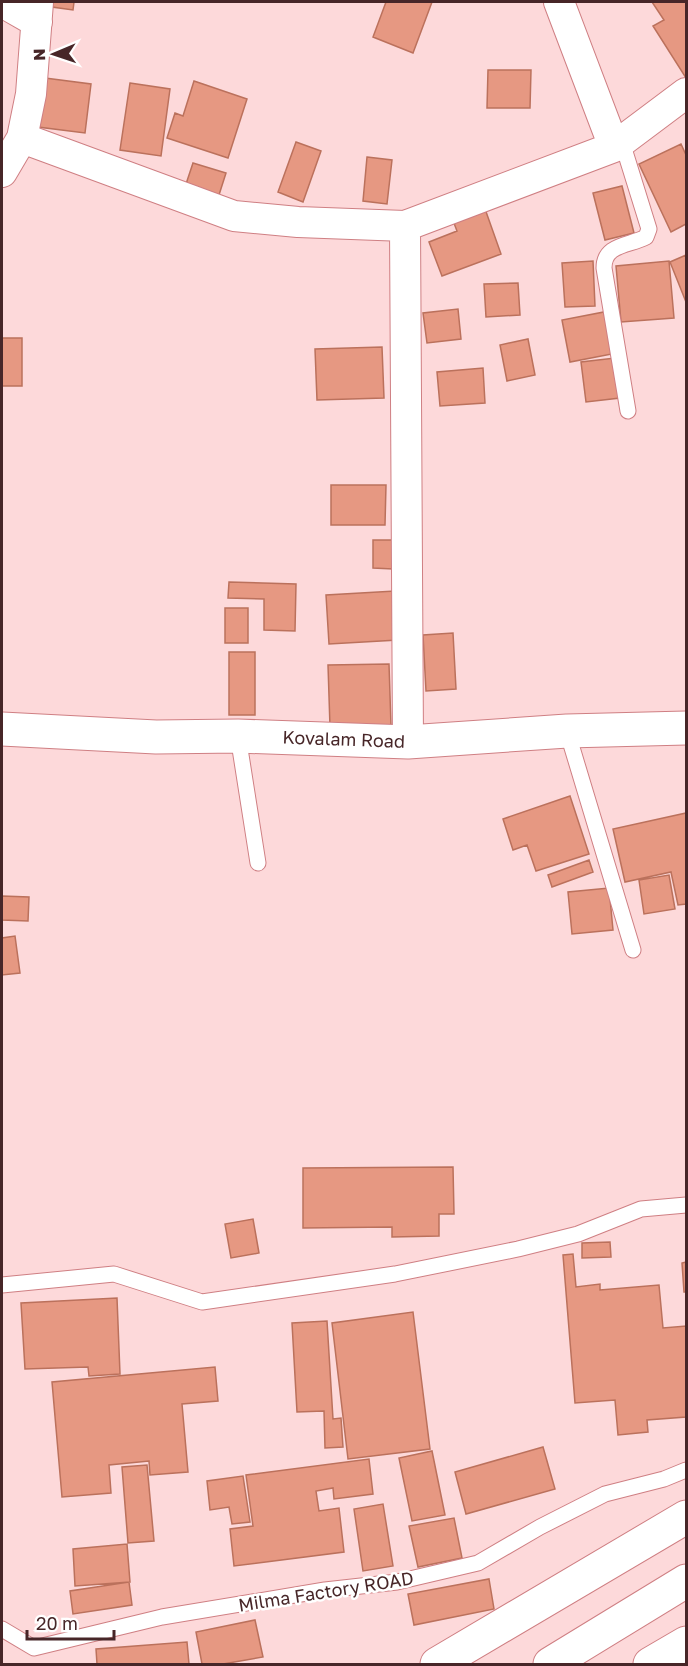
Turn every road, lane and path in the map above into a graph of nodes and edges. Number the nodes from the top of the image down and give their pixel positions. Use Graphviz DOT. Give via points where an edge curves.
graph roads {
  1 [pos="2,2"];
  2 [pos="559,2"];
  3 [pos="37,12"];
  4 [pos="687,93"];
  5 [pos="22,138"];
  6 [pos="618,144"];
  7 [pos="2,172"];
  8 [pos="405,226"];
  9 [pos="628,411"];
  10 [pos="687,728"];
  11 [pos="2,729"];
  12 [pos="567,731"];
  13 [pos="238,736"];
  14 [pos="408,742"];
  15 [pos="258,863"];
  16 [pos="633,950"];
  17 [pos="687,1205"];
  18 [pos="2,1284"];
  19 [pos="687,1470"];
  20 [pos="687,1517"];
  21 [pos="687,1581"];
  22 [pos="2,1630"];
  23 [pos="687,1643"];
  24 [pos="436,1665"];
  25 [pos="550,1665"];
  26 [pos="650,1665"];
  1 -- 3 [label="street"];
  2 -- 6 [label="street"];
  3 -- 5 [label="street" via="32,94"];
  4 -- 6 [label="street"];
  5 -- 7 [label="street"];
  5 -- 8 [label="street" via="234,216"];
  6 -- 8 [label="street"];
  6 -- 9 [label="lane" via="649,229 646,237 618,247 604,259"];
  8 -- 14 [label="street"];
  10 -- 12 [label="main road, Kovalam Road"];
  11 -- 13 [label="main road, Kovalam Road" via="156,737"];
  12 -- 14 [label="main road, Kovalam Road"];
  12 -- 16 [label="lane"];
  13 -- 14 [label="main road, Kovalam Road"];
  13 -- 15 [label="lane"];
  17 -- 18 [label="lane" via="641,1209 578,1233 518,1249 395,1274 202,1302 114,1274"];
  19 -- 22 [label="lane, Milma Factory ROAD" via="605,1494 478,1563 397,1582 162,1617 34,1648"];
  20 -- 24 [label="main road"];
  21 -- 25 [label="main road"];
  23 -- 26 [label="main road"];
}
